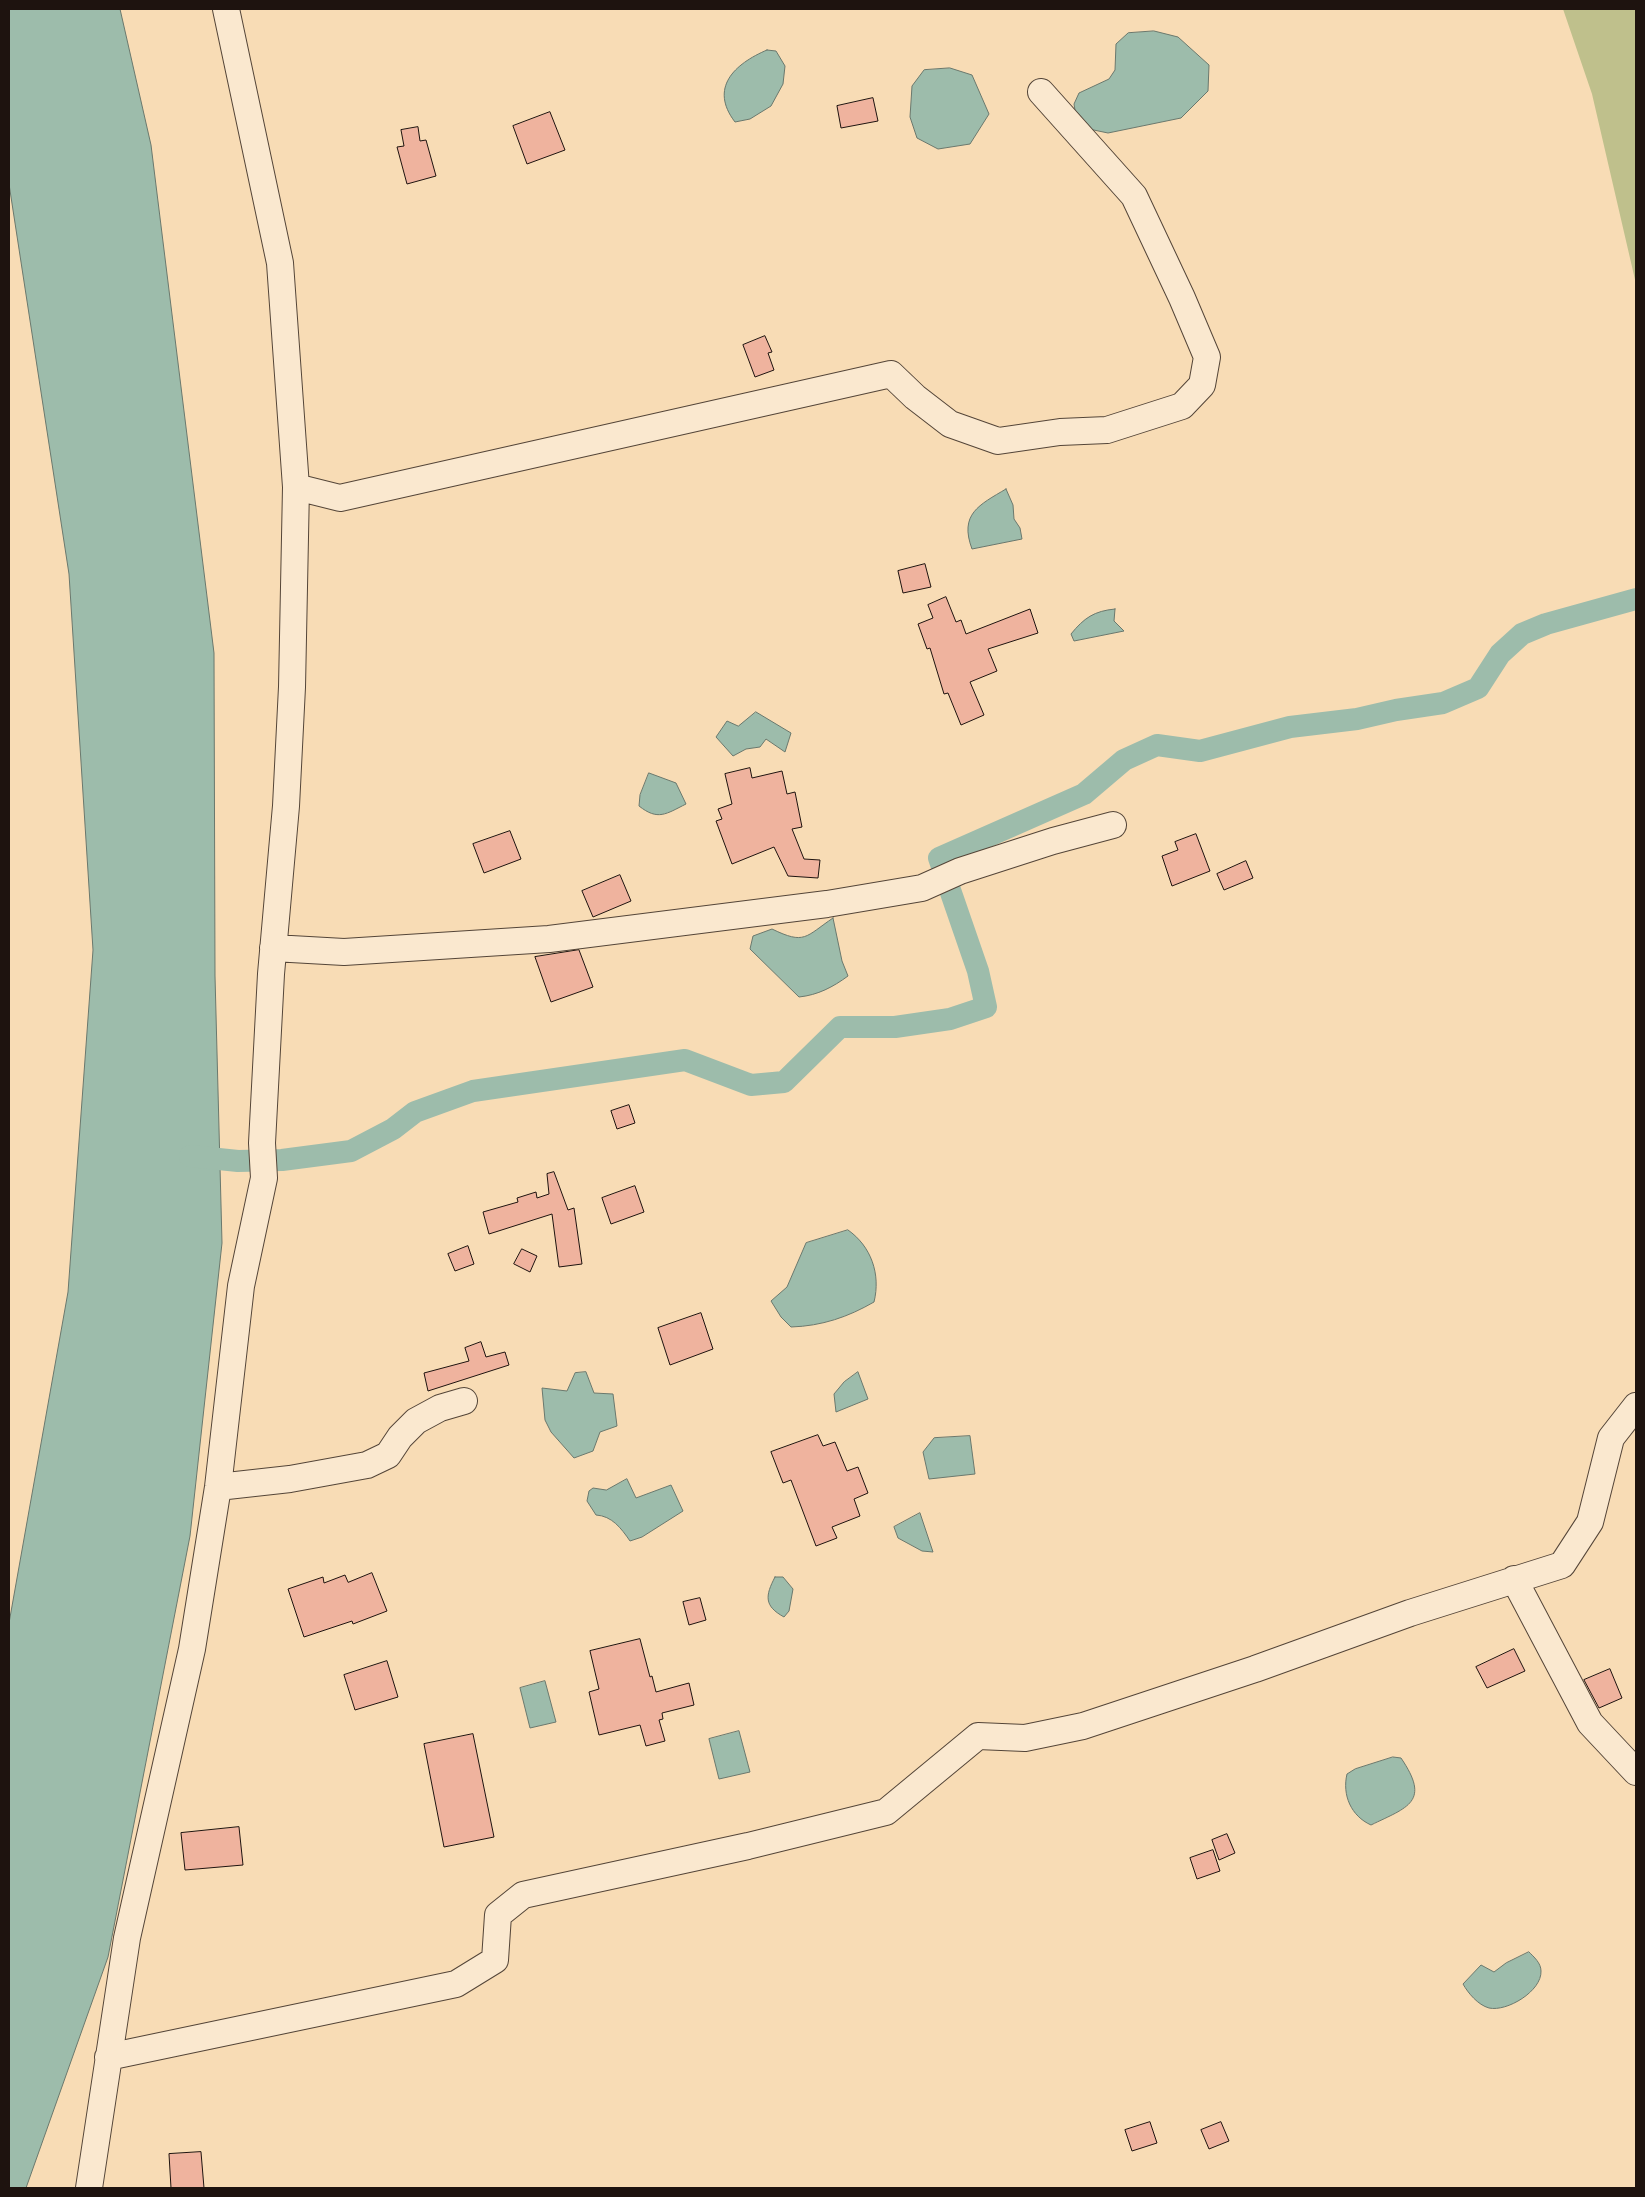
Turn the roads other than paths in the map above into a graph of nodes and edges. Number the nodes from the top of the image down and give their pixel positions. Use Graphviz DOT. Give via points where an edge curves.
graph roads {
  1 [pos="226,9"];
  2 [pos="1042,92"];
  3 [pos="296,487"];
  4 [pos="1112,825"];
  5 [pos="273,948"];
  6 [pos="464,1401"];
  7 [pos="1636,1406"];
  8 [pos="218,1487"];
  9 [pos="1514,1580"];
  10 [pos="1636,1772"];
  11 [pos="108,2057"];
  12 [pos="90,2188"];
  1 -- 3 [label="street" via="280,263"];
  2 -- 3 [label="street" via="1134,196 1182,298 1207,357 1202,385 1182,406 1107,430 998,440 950,424 891,374 340,498"];
  3 -- 5 [label="street" via="289,746"];
  4 -- 5 [label="street" via="1053,841 922,888 827,904 549,939 344,952"];
  5 -- 8 [label="street" via="262,1143 264,1178 241,1286"];
  6 -- 8 [label="street" via="416,1420 388,1455 367,1465 290,1479"];
  7 -- 9 [label="street" via="1611,1438 1590,1522 1562,1565"];
  8 -- 11 [label="street" via="192,1649 126,1938"];
  9 -- 10 [label="street" via="1590,1723"];
  9 -- 11 [label="street" via="1083,1726 1025,1738 978,1736 886,1812 523,1895 498,1915 496,1960 456,1984"];
  11 -- 12 [label="street"];
}
